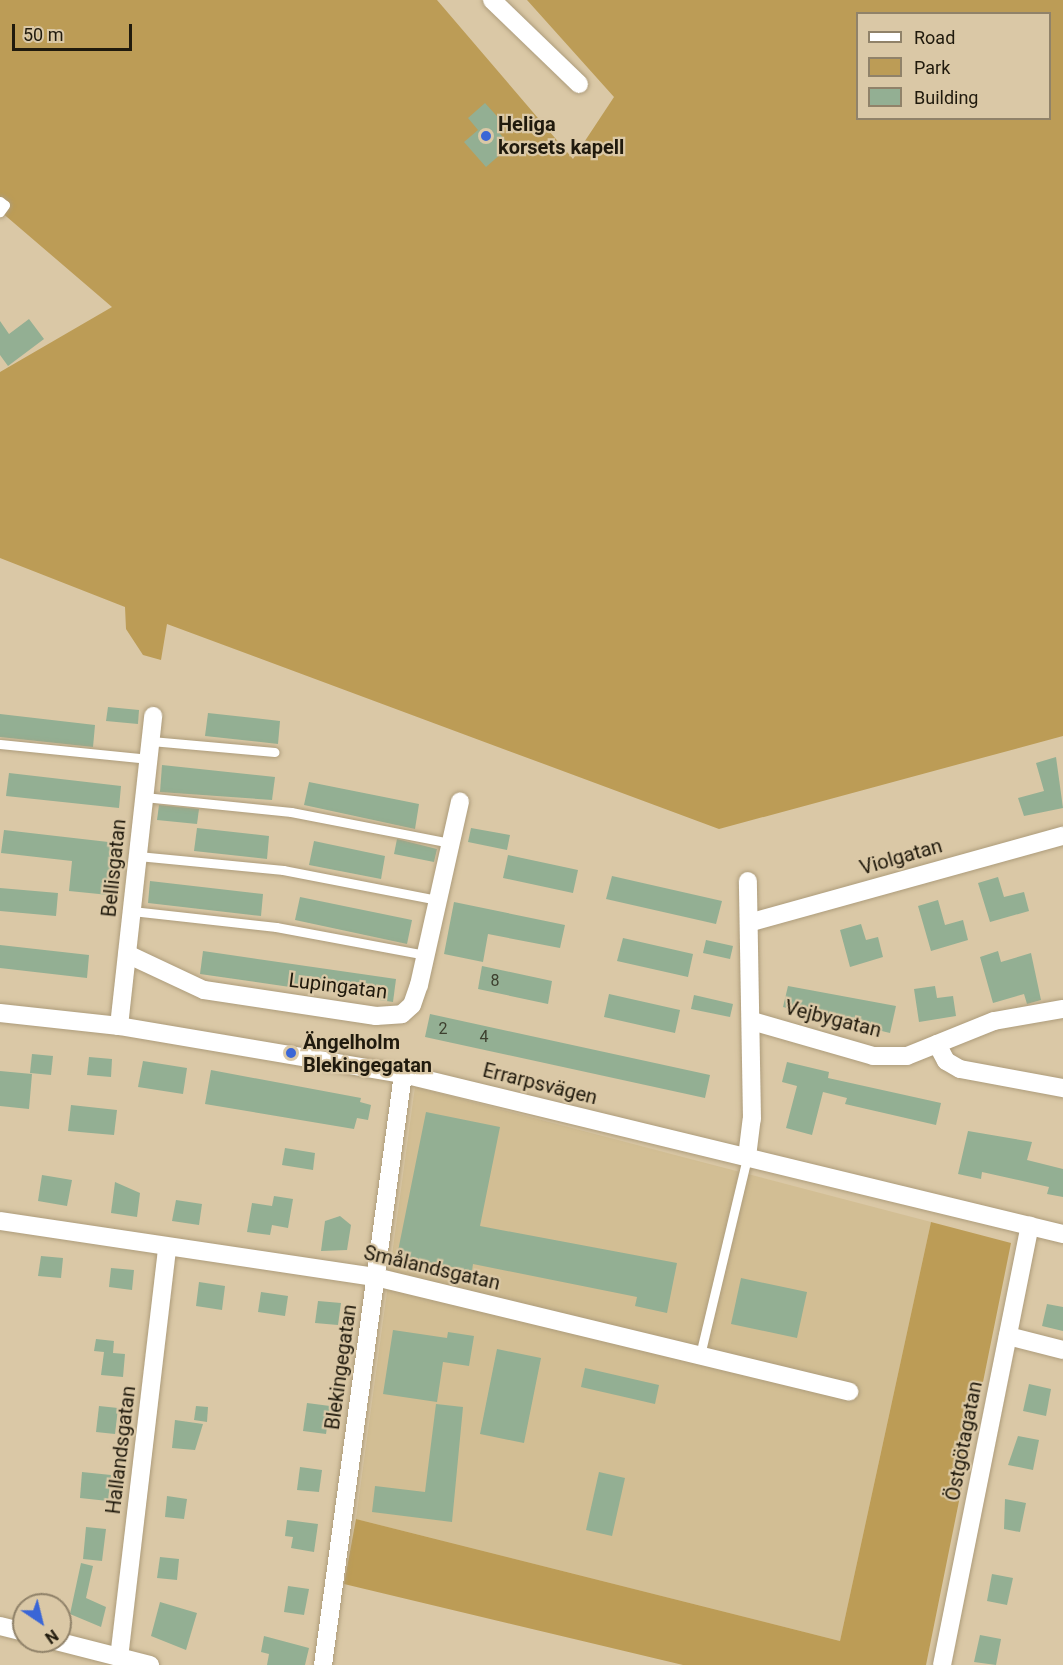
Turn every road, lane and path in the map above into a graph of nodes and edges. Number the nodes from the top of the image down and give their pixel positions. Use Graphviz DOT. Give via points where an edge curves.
graph roads {
  1 [pos="492,0"];
  2 [pos="579,84"];
  3 [pos="0,201"];
  4 [pos="0,212"];
  5 [pos="153,716"];
  6 [pos="0,744"];
  7 [pos="150,750"];
  8 [pos="275,752"];
  9 [pos="144,797"];
  10 [pos="460,802"];
  11 [pos="1063,836"];
  12 [pos="451,843"];
  13 [pos="138,856"];
  14 [pos="748,881"];
  15 [pos="438,900"];
  16 [pos="132,911"];
  17 [pos="752,922"];
  18 [pos="127,954"];
  19 [pos="426,955"];
  20 [pos="1063,1009"];
  21 [pos="0,1013"];
  22 [pos="752,1021"];
  23 [pos="119,1026"];
  24 [pos="937,1044"];
  25 [pos="403,1074"];
  26 [pos="1063,1088"];
  27 [pos="747,1157"];
  28 [pos="0,1221"];
  29 [pos="1030,1227"];
  30 [pos="1063,1234"];
  31 [pos="167,1247"];
  32 [pos="376,1276"];
  33 [pos="1008,1336"];
  34 [pos="1063,1350"];
  35 [pos="700,1355"];
  36 [pos="849,1391"];
  37 [pos="72,1645"];
  38 [pos="119,1658"];
  39 [pos="150,1665"];
  40 [pos="323,1665"];
  41 [pos="942,1665"];
  1 -- 2 [label="street"];
  3 -- 4 [label="lane" via="5,205"];
  5 -- 7 [label="street, Bellisgatan"];
  6 -- 7 [label="lane"];
  7 -- 8 [label="lane"];
  7 -- 9 [label="street, Bellisgatan"];
  9 -- 12 [label="lane" via="291,812"];
  9 -- 13 [label="street, Bellisgatan"];
  10 -- 12 [label="street, Lupingatan"];
  11 -- 17 [label="street, Violgatan"];
  12 -- 15 [label="street, Lupingatan"];
  13 -- 15 [label="lane" via="283,870"];
  13 -- 16 [label="street, Bellisgatan"];
  14 -- 17 [label="street"];
  15 -- 19 [label="street, Lupingatan"];
  16 -- 18 [label="street, Bellisgatan"];
  16 -- 19 [label="lane" via="276,927"];
  17 -- 22 [label="street"];
  18 -- 19 [label="street, Lupingatan" via="193,988 387,1017 412,1005"];
  18 -- 23 [label="street, Bellisgatan"];
  20 -- 24 [label="street, Vejbygatan" via="994,1021"];
  21 -- 23 [label="street, Errarpsvägen"];
  22 -- 24 [label="street, Vejbygatan" via="873,1056 907,1056"];
  22 -- 27 [label="street"];
  23 -- 25 [label="street, Errarpsvägen"];
  24 -- 26 [label="street" via="946,1061 960,1069"];
  25 -- 27 [label="street, Errarpsvägen"];
  25 -- 32 [label="street, Blekingegatan"];
  27 -- 29 [label="street, Errarpsvägen"];
  27 -- 35 [label="lane"];
  28 -- 31 [label="street, Smålandsgatan"];
  29 -- 30 [label="street, Errarpsvägen"];
  29 -- 33 [label="street, Östgötagatan"];
  31 -- 32 [label="street, Smålandsgatan"];
  31 -- 38 [label="street, Hallandsgatan"];
  32 -- 35 [label="street, Smålandsgatan"];
  32 -- 40 [label="street, Blekingegatan"];
  33 -- 34 [label="street"];
  33 -- 41 [label="street, Östgötagatan"];
  35 -- 36 [label="street, Smålandsgatan"];
  37 -- 38 [label="street"];
  38 -- 39 [label="street"];
}
